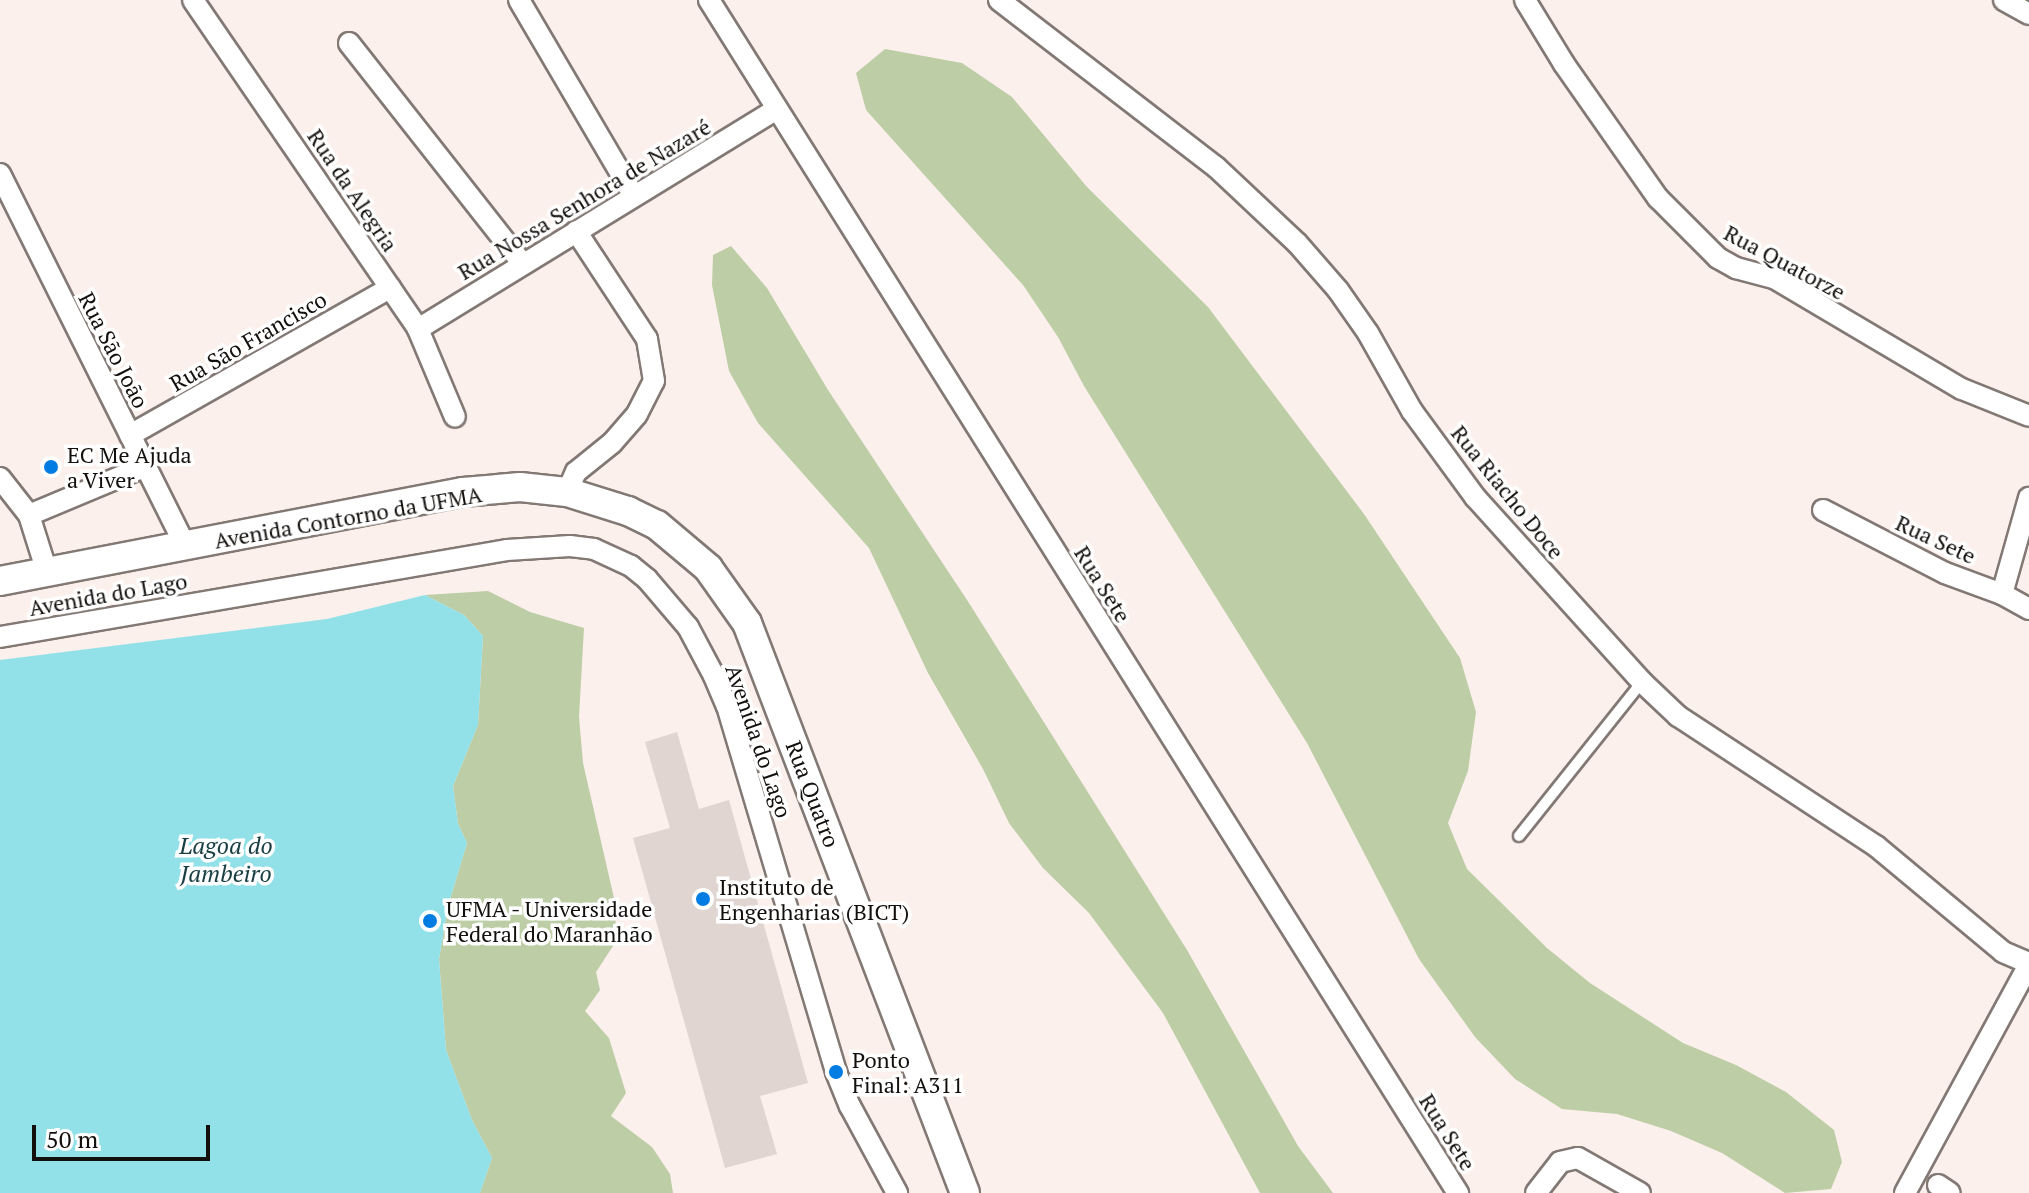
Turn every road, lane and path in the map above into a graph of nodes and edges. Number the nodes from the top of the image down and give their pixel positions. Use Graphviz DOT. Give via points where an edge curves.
graph roads {
  1 [pos="193,0"];
  2 [pos="519,0"];
  3 [pos="709,0"];
  4 [pos="999,0"];
  5 [pos="1525,0"];
  6 [pos="2004,0"];
  7 [pos="2029,14"];
  8 [pos="349,43"];
  9 [pos="776,110"];
  10 [pos="0,174"];
  11 [pos="634,196"];
  12 [pos="576,231"];
  13 [pos="523,264"];
  14 [pos="390,288"];
  15 [pos="418,329"];
  16 [pos="2029,416"];
  17 [pos="455,417"];
  18 [pos="130,435"];
  19 [pos="146,466"];
  20 [pos="0,478"];
  21 [pos="567,492"];
  22 [pos="2029,498"];
  23 [pos="1823,510"];
  24 [pos="29,515"];
  25 [pos="186,547"];
  26 [pos="685,547"];
  27 [pos="47,572"];
  28 [pos="0,581"];
  29 [pos="2002,594"];
  30 [pos="2029,609"];
  31 [pos="0,637"];
  32 [pos="1642,682"];
  33 [pos="1519,836"];
  34 [pos="2029,964"];
  35 [pos="897,1193"];
  36 [pos="965,1193"];
  37 [pos="1458,1193"];
  38 [pos="1536,1193"];
  39 [pos="1640,1193"];
  40 [pos="1905,1193"];
  1 -- 14 [label="street, Rua da Alegria"];
  2 -- 11 [label="street"];
  3 -- 9 [label="street, Rua Sete"];
  4 -- 32 [label="street, Rua Riacho Doce" via="1216,167 1297,243 1361,322 1412,411 1475,497"];
  5 -- 16 [label="street, Rua Quatorze" via="1658,198 1718,258 1774,278 1962,389"];
  6 -- 7 [label="street"];
  8 -- 13 [label="street"];
  9 -- 11 [label="street, Rua Nossa Senhora de Nazaré"];
  9 -- 37 [label="street, Rua Sete"];
  10 -- 18 [label="street, Rua São João"];
  11 -- 12 [label="street, Rua Nossa Senhora de Nazaré"];
  12 -- 13 [label="street, Rua Nossa Senhora de Nazaré"];
  12 -- 21 [label="street" via="647,339 654,381 637,414 576,472"];
  13 -- 15 [label="street, Rua Nossa Senhora de Nazaré"];
  14 -- 15 [label="street, Rua da Alegria"];
  14 -- 18 [label="street, Rua São Francisco"];
  15 -- 17 [label="street, Rua da Alegria"];
  18 -- 19 [label="street, Rua São João"];
  19 -- 24 [label="street"];
  19 -- 25 [label="street, Rua São João"];
  20 -- 24 [label="street"];
  21 -- 25 [label="main road, Avenida Contorno da UFMA" via="520,487 463,492"];
  21 -- 26 [label="main road, Avenida Contorno da UFMA" via="628,511"];
  22 -- 29 [label="street"];
  23 -- 29 [label="street, Rua Sete" via="1945,573"];
  24 -- 27 [label="street"];
  25 -- 27 [label="main road, Avenida Contorno da UFMA"];
  26 -- 36 [label="main road, Rua Quatro" via="708,568 747,623"];
  27 -- 28 [label="main road, Avenida Contorno da UFMA"];
  29 -- 30 [label="street, Rua Sete"];
  31 -- 35 [label="street, Avenida do Lago" via="507,550 594,549 631,566 688,627 718,686 839,1080"];
  32 -- 33 [label="lane"];
  32 -- 34 [label="street, Rua Riacho Doce" via="1678,716 1876,846 2003,952"];
  34 -- 40 [label="street"];
  38 -- 39 [label="street" via="1555,1167 1578,1158"];
}
